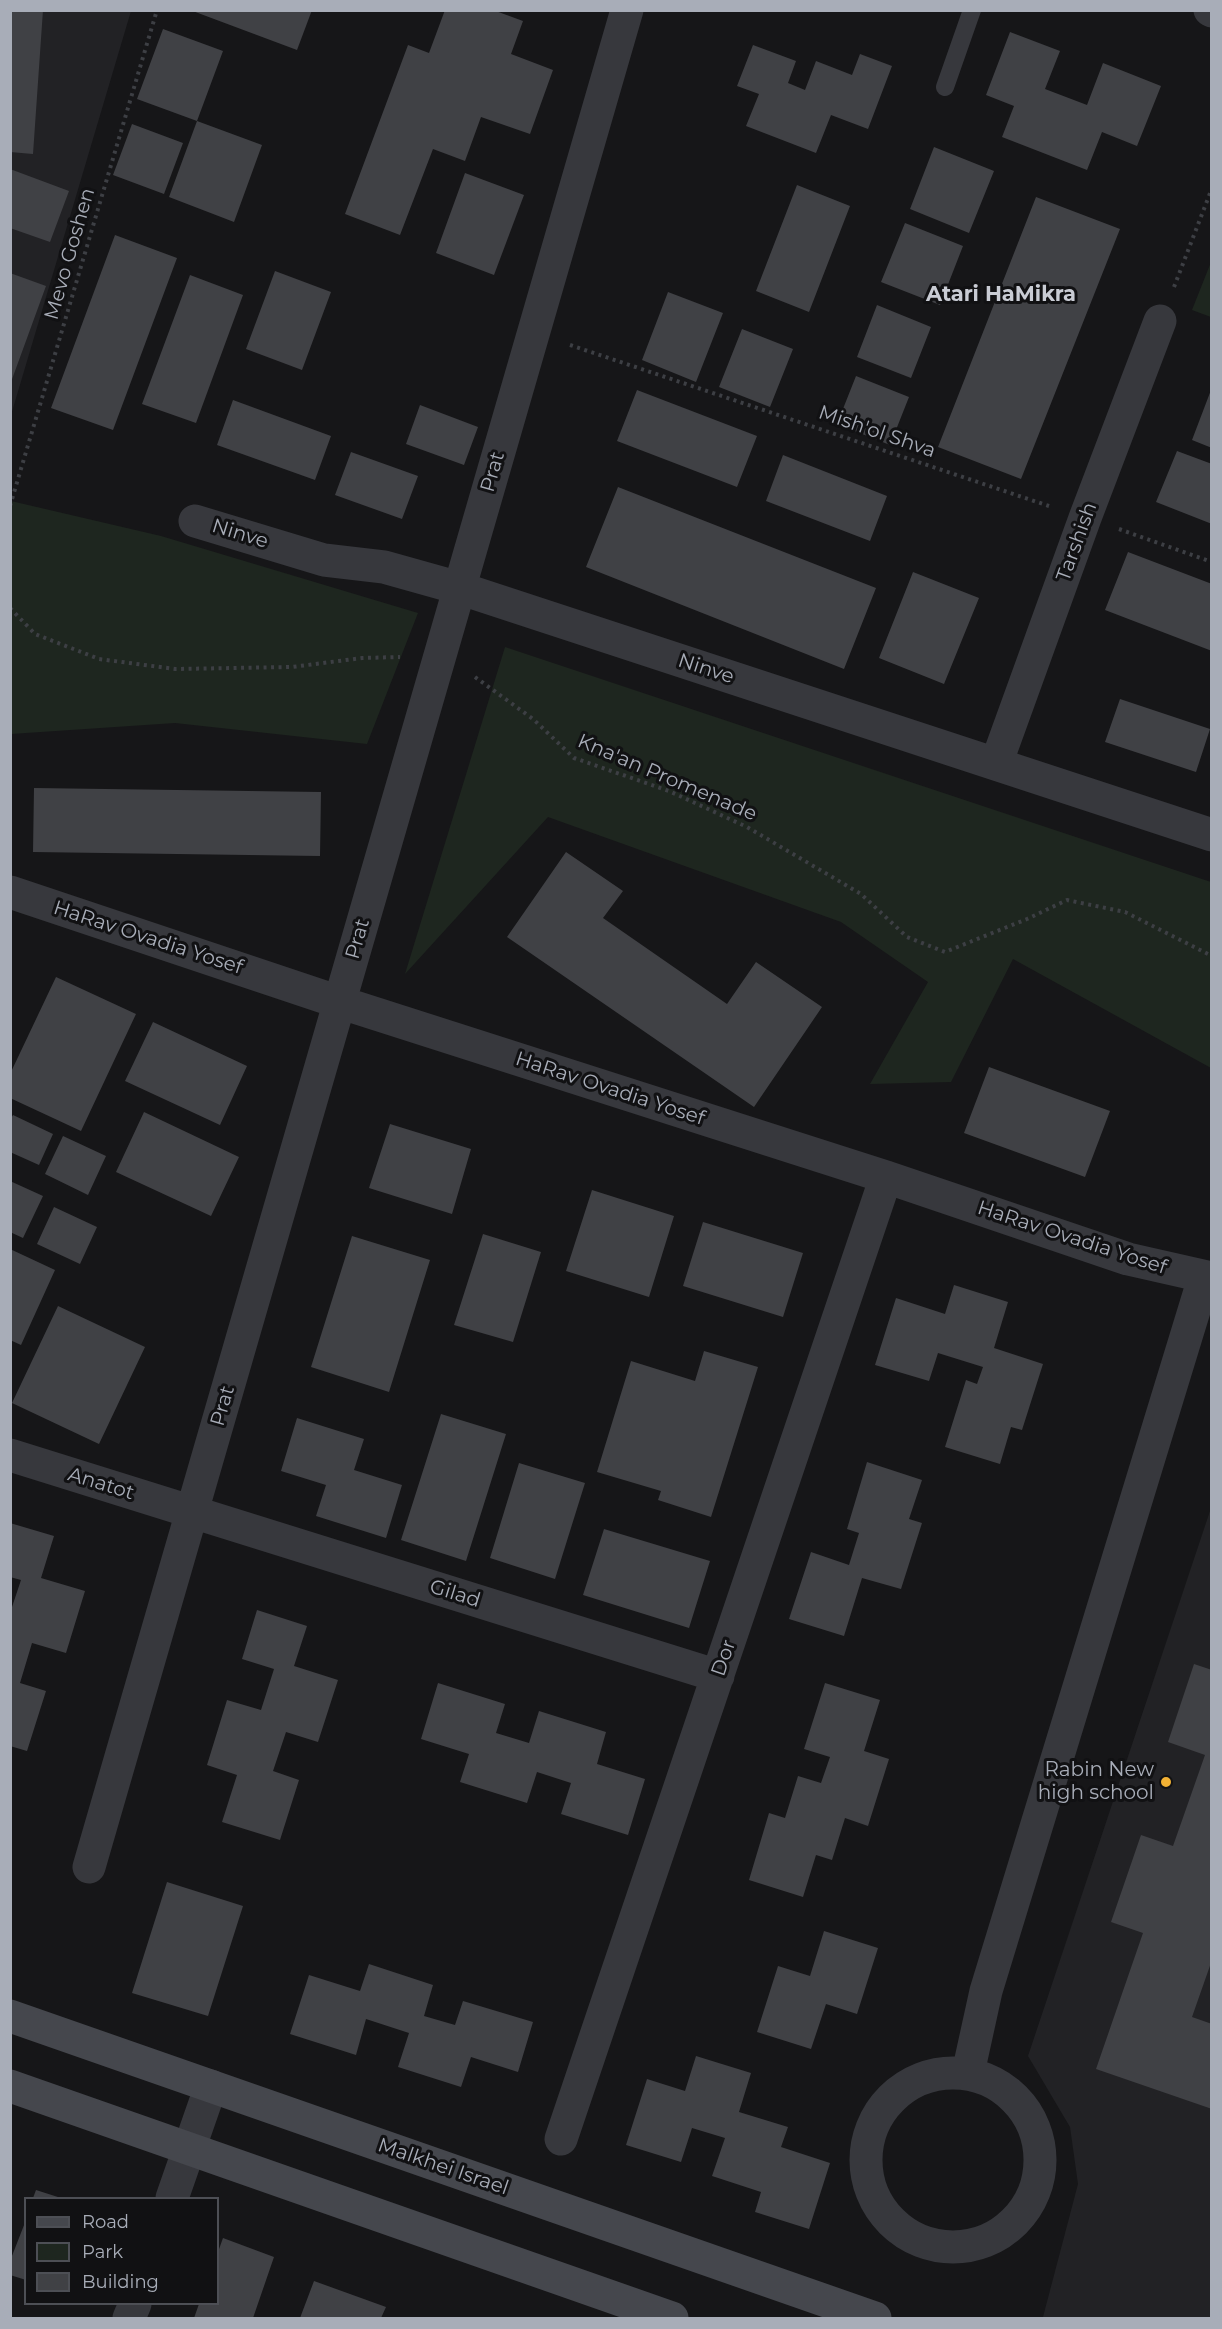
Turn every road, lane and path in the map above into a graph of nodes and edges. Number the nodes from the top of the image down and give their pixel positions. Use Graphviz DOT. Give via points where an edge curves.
graph roads {
  1 [pos="157,10"];
  2 [pos="627,10"];
  3 [pos="972,10"];
  4 [pos="945,87"];
  5 [pos="1212,188"];
  6 [pos="1161,321"];
  7 [pos="534,333"];
  8 [pos="10,506"];
  9 [pos="1085,518"];
  10 [pos="195,521"];
  11 [pos="1212,562"];
  12 [pos="459,588"];
  13 [pos="10,608"];
  14 [pos="403,657"];
  15 [pos="475,677"];
  16 [pos="996,764"];
  17 [pos="1212,835"];
  18 [pos="10,892"];
  19 [pos="1212,956"];
  20 [pos="339,1002"];
  21 [pos="886,1177"];
  22 [pos="1208,1278"];
  23 [pos="10,1455"];
  24 [pos="192,1512"];
  25 [pos="718,1676"];
  26 [pos="89,1867"];
  27 [pos="10,2016"];
  28 [pos="968,2073"];
  29 [pos="10,2086"];
  30 [pos="211,2086"];
  31 [pos="561,2139"];
  32 [pos="189,2149"];
  33 [pos="173,2197"];
  34 [pos="135,2305"];
  35 [pos="129,2319"];
  36 [pos="672,2319"];
  37 [pos="875,2319"];
  1 -- 8 [label="path, Mevo Goshen"];
  2 -- 7 [label="street, Prat"];
  3 -- 4 [label="lane"];
  5 -- 6 [label="path"];
  6 -- 9 [label="street, Tarshish"];
  7 -- 9 [label="path, Mish'ol Shva"];
  7 -- 12 [label="street, Prat"];
  9 -- 11 [label="path, Mish'ol Shva"];
  9 -- 16 [label="street, Tarshish"];
  10 -- 12 [label="street, Ninve" via="324,560 384,567"];
  12 -- 16 [label="street, Ninve"];
  12 -- 20 [label="street, Prat"];
  13 -- 14 [label="path" via="35,634 99,658 175,669 292,667"];
  15 -- 19 [label="path, Kna'an Promenade" via="533,719 573,758 669,791 747,827 861,894 907,937 945,952 1067,900 1125,912"];
  16 -- 17 [label="street, Ninve"];
  18 -- 20 [label="street, HaRav Ovadia Yosef"];
  20 -- 21 [label="street, HaRav Ovadia Yosef"];
  20 -- 24 [label="street, Prat"];
  21 -- 22 [label="street, HaRav Ovadia Yosef" via="1128,1259"];
  21 -- 25 [label="street, Dor"];
  22 -- 28 [label="street" via="986,1991"];
  23 -- 24 [label="street, Anatot"];
  24 -- 25 [label="street, Gilad"];
  24 -- 26 [label="street, Prat"];
  25 -- 31 [label="street, Dor"];
  27 -- 30 [label="street, Malkhei Israel"];
  28 -- 28 [label="street" via="940,2073 913,2082 890,2099 874,2122 866,2150 867,2178 877,2205 896,2227 920,2242 948,2248 977,2245 1004,2232 1024,2212 1037,2185 1041,2155 1034,2126 1019,2102 996,2083"];
  29 -- 32 [label="street"];
  30 -- 32 [label="street"];
  30 -- 37 [label="street, Malkhei Israel"];
  32 -- 33 [label="street"];
  32 -- 36 [label="street"];
  34 -- 35 [label="street"];
}
